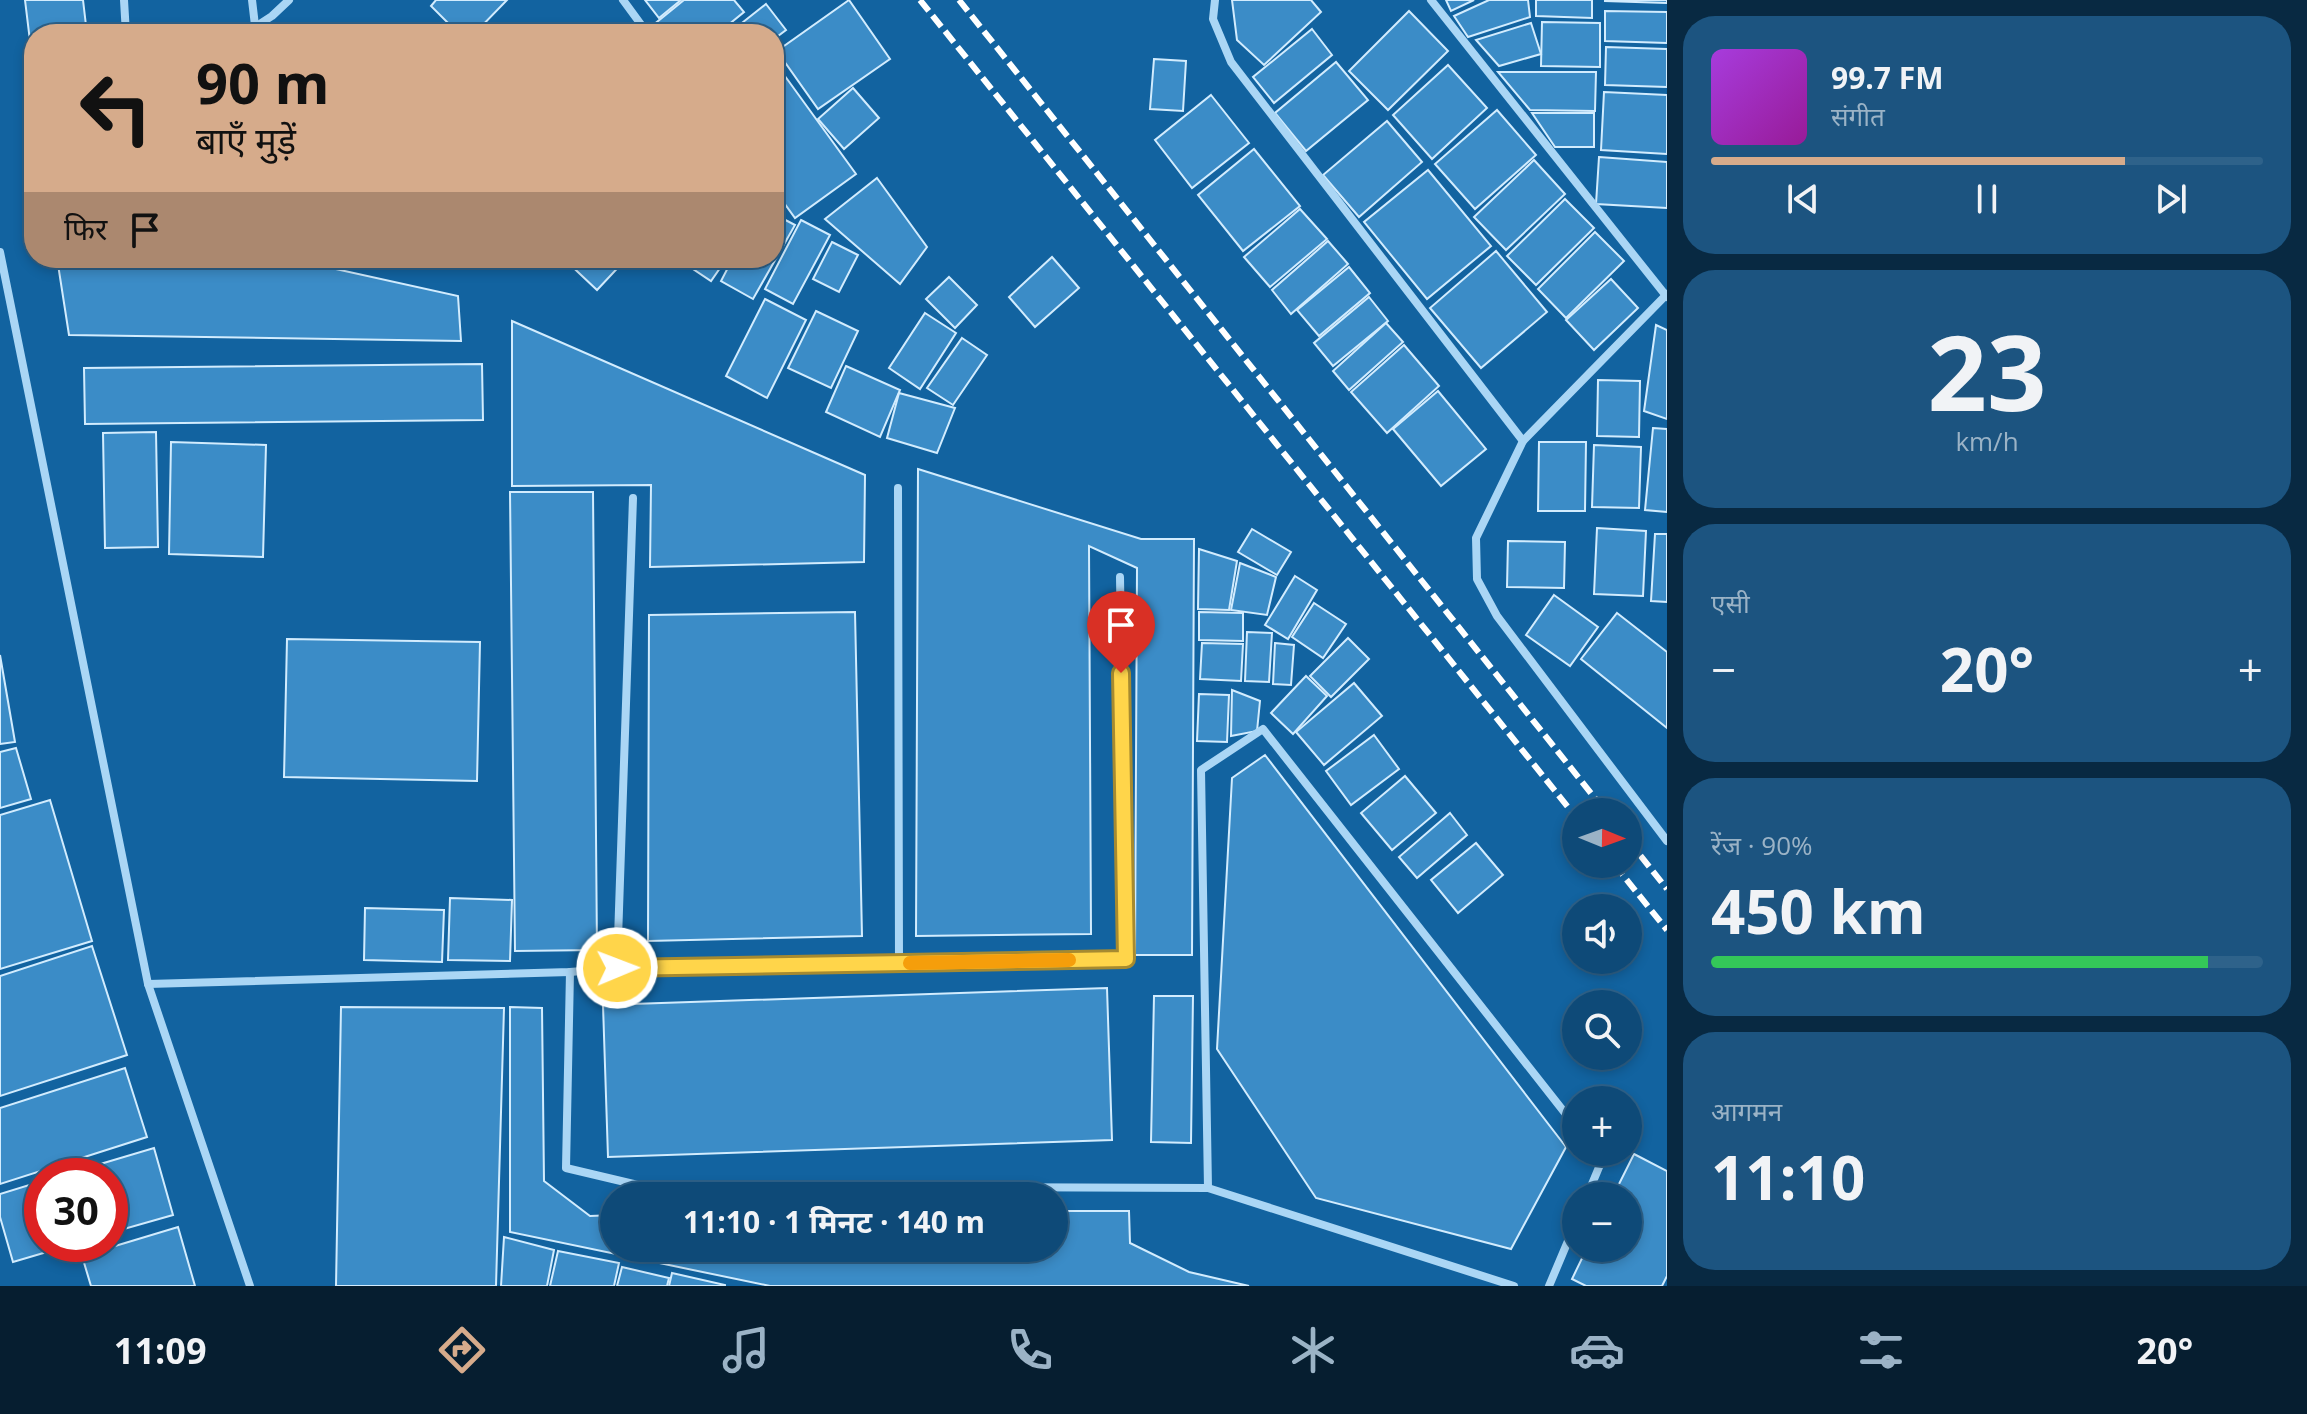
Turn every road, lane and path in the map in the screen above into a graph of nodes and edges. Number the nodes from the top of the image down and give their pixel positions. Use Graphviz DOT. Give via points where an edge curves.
graph roads {
  1 [pos="124,0"];
  2 [pos="252,0"];
  3 [pos="289,0"];
  4 [pos="623,0"];
  5 [pos="1215,0"];
  6 [pos="1431,0"];
  7 [pos="125,24"];
  8 [pos="254,24"];
  9 [pos="262,24"];
  10 [pos="641,24"];
  11 [pos="0,252"];
  12 [pos="1667,296"];
  13 [pos="1523,441"];
  14 [pos="898,488"];
  15 [pos="633,498"];
  16 [pos="1120,577"];
  17 [pos="1667,841"];
  18 [pos="899,963"];
  19 [pos="617,968"];
  20 [pos="570,972"];
  21 [pos="148,984"];
  22 [pos="1562,1109"];
  23 [pos="1208,1188"];
  24 [pos="1562,1255"];
  25 [pos="250,1286"];
  26 [pos="1514,1286"];
  27 [pos="1549,1286"];
  1 -- 7 [label="street"];
  2 -- 8 [label="street"];
  3 -- 9 [label="street"];
  4 -- 10 [label="street"];
  5 -- 13 [label="street" via="1213,19 1231,62"];
  6 -- 12 [label="street"];
  11 -- 21 [label="street"];
  12 -- 13 [label="street"];
  13 -- 17 [label="street" via="1476,538 1477,579 1497,616"];
  14 -- 18 [label="street"];
  15 -- 19 [label="street"];
  16 -- 18 [label="street" via="1126,959"];
  18 -- 19 [label="street"];
  19 -- 20 [label="street"];
  20 -- 21 [label="street"];
  20 -- 23 [label="street" via="566,1168 642,1186"];
  21 -- 25 [label="street"];
  22 -- 23 [label="street" via="1263,729 1201,770"];
  23 -- 26 [label="street"];
  24 -- 27 [label="street"];
}
